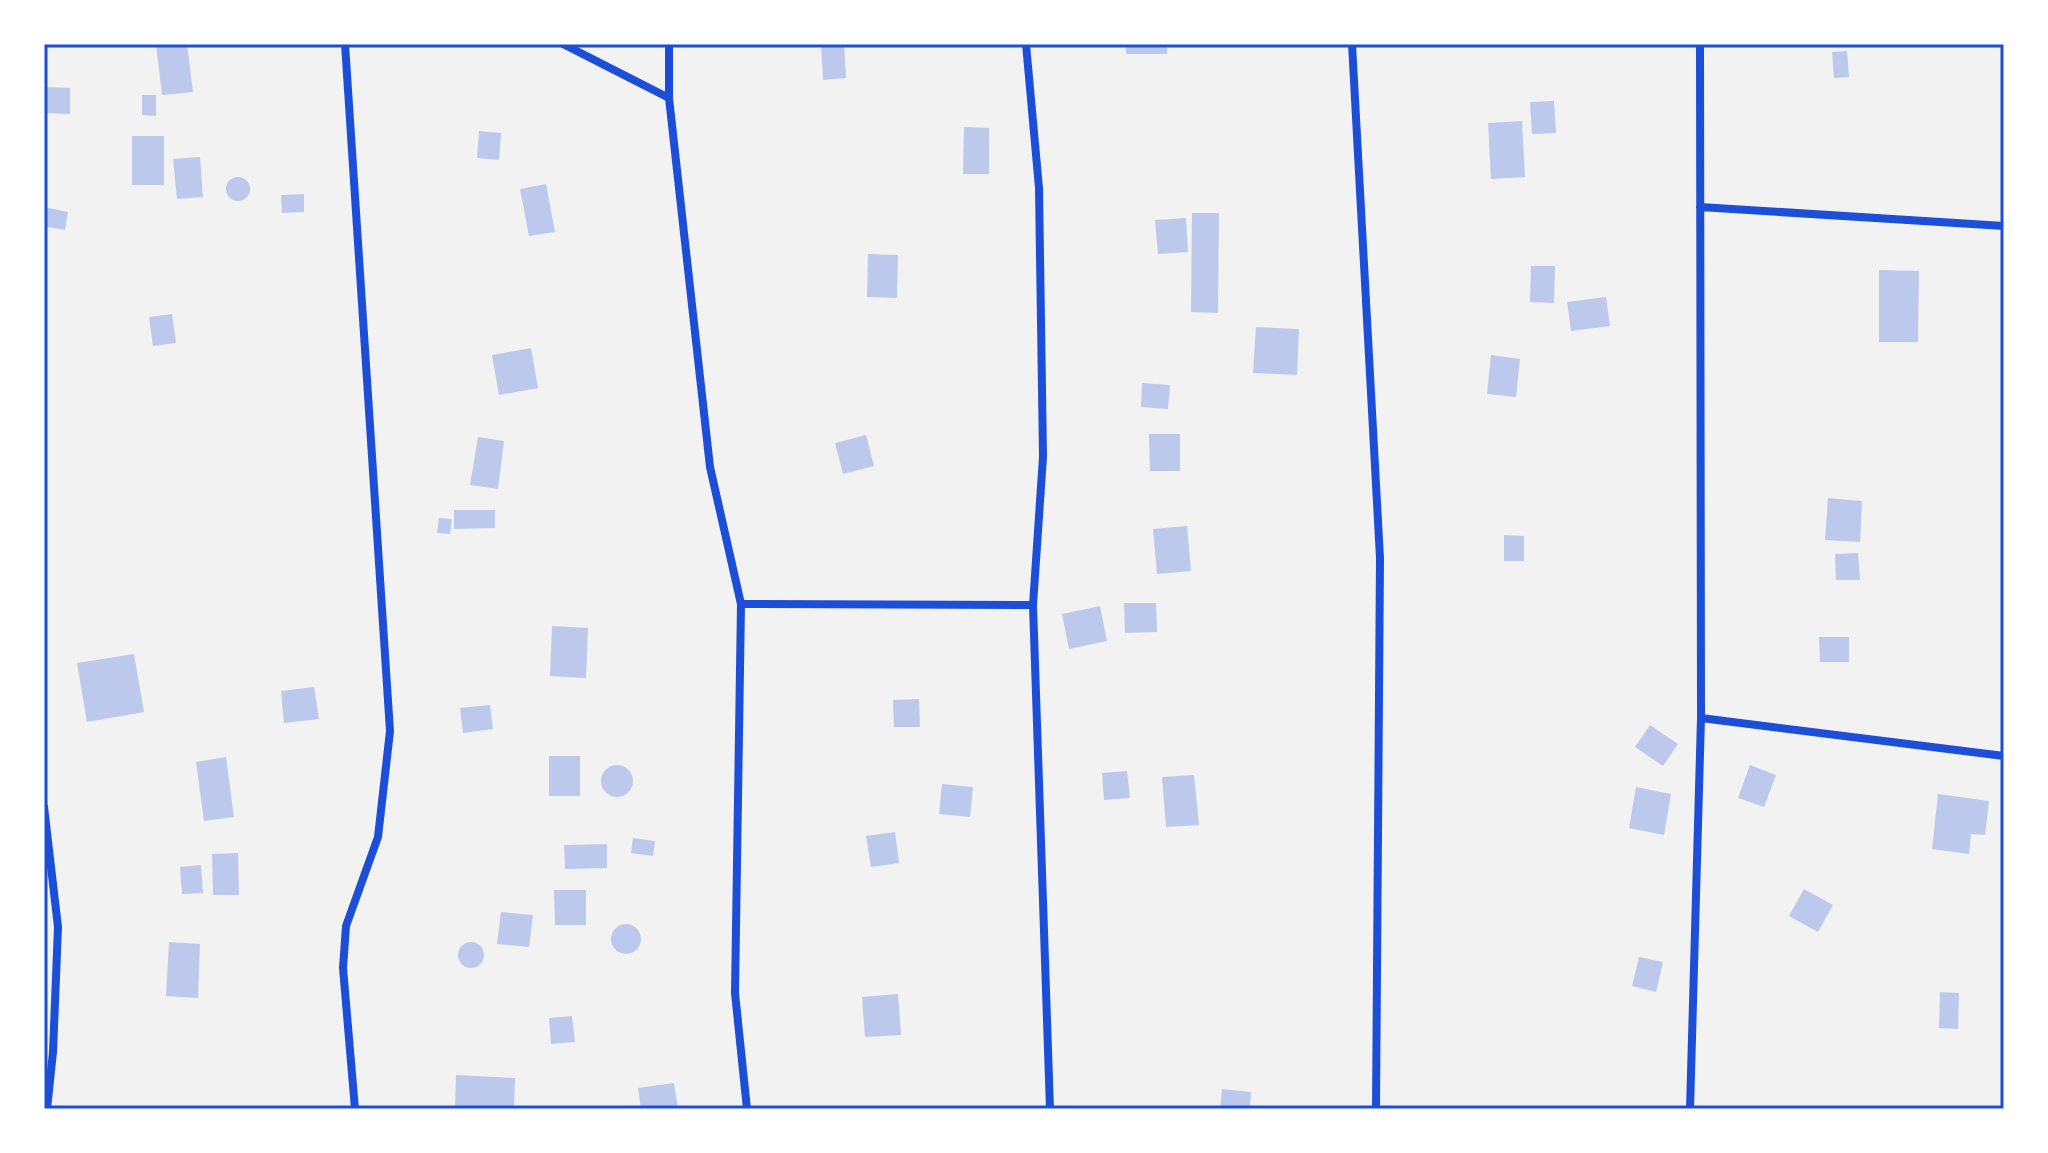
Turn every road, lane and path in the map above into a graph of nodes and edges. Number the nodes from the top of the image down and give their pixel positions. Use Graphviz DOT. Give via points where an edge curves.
graph roads {
  1 [pos="345,44"];
  2 [pos="563,44"];
  3 [pos="669,44"];
  4 [pos="1026,44"];
  5 [pos="1352,44"];
  6 [pos="1700,44"];
  7 [pos="669,98"];
  8 [pos="1700,207"];
  9 [pos="2004,226"];
  10 [pos="741,604"];
  11 [pos="1033,605"];
  12 [pos="1701,718"];
  13 [pos="2004,756"];
  14 [pos="44,807"];
  15 [pos="47,1109"];
  16 [pos="355,1109"];
  17 [pos="747,1109"];
  18 [pos="1050,1109"];
  19 [pos="1376,1109"];
  20 [pos="1690,1109"];
  1 -- 16 [label="street" via="390,731 378,837 346,926 343,968"];
  2 -- 7 [label="street"];
  3 -- 7 [label="street"];
  4 -- 11 [label="street" via="1039,188 1043,457"];
  5 -- 19 [label="street" via="1380,558"];
  6 -- 8 [label="street"];
  7 -- 10 [label="street" via="710,467"];
  8 -- 9 [label="street"];
  8 -- 12 [label="street"];
  10 -- 11 [label="street"];
  10 -- 17 [label="street" via="735,993"];
  11 -- 18 [label="street"];
  12 -- 13 [label="street"];
  12 -- 20 [label="street"];
  14 -- 15 [label="street" via="58,927"];
}
